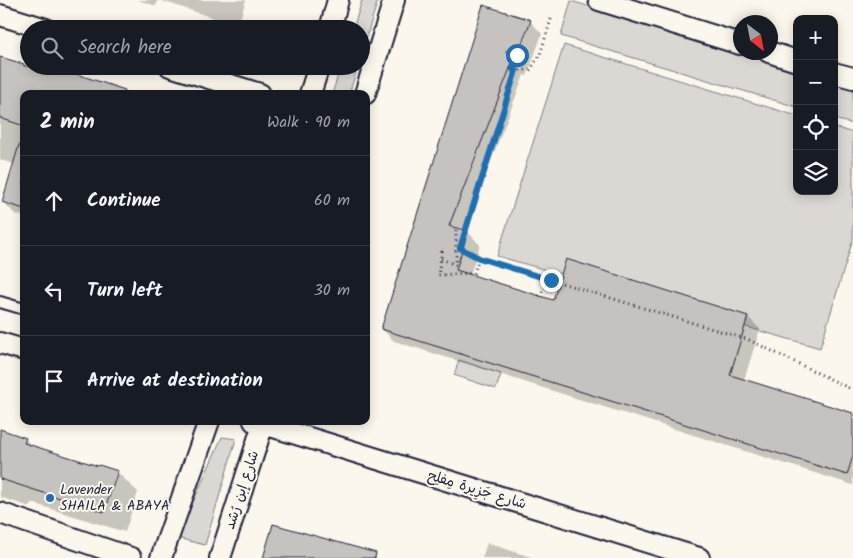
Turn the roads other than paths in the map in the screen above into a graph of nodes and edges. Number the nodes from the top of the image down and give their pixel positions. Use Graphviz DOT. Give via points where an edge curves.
graph roads {
  1 [pos="338,0"];
  2 [pos="394,0"];
  3 [pos="599,0"];
  4 [pos="0,15"];
  5 [pos="332,20"];
  6 [pos="20,21"];
  7 [pos="733,42"];
  8 [pos="778,55"];
  9 [pos="794,60"];
  10 [pos="838,74"];
  11 [pos="199,75"];
  12 [pos="315,75"];
  13 [pos="853,78"];
  14 [pos="247,90"];
  15 [pos="311,90"];
  16 [pos="366,90"];
  17 [pos="0,302"];
  18 [pos="20,308"];
  19 [pos="0,343"];
  20 [pos="20,349"];
  21 [pos="208,425"];
  22 [pos="259,425"];
  23 [pos="270,425"];
  24 [pos="0,512"];
  25 [pos="131,558"];
  26 [pos="161,558"];
  27 [pos="220,558"];
  28 [pos="699,558"];
  1 -- 5 [label="street"];
  2 -- 16 [label="street"];
  3 -- 7 [label="street"];
  4 -- 6 [label="street"];
  8 -- 9 [label="street"];
  10 -- 13 [label="street"];
  11 -- 14 [label="street"];
  12 -- 15 [label="street"];
  17 -- 18 [label="lane"];
  19 -- 20 [label="street"];
  21 -- 26 [label="street"];
  22 -- 27 [label="street, شارع إبن رُشد"];
  23 -- 28 [label="street, شارع جَزِيرة مِفلِح"];
  24 -- 25 [label="street"];
}
